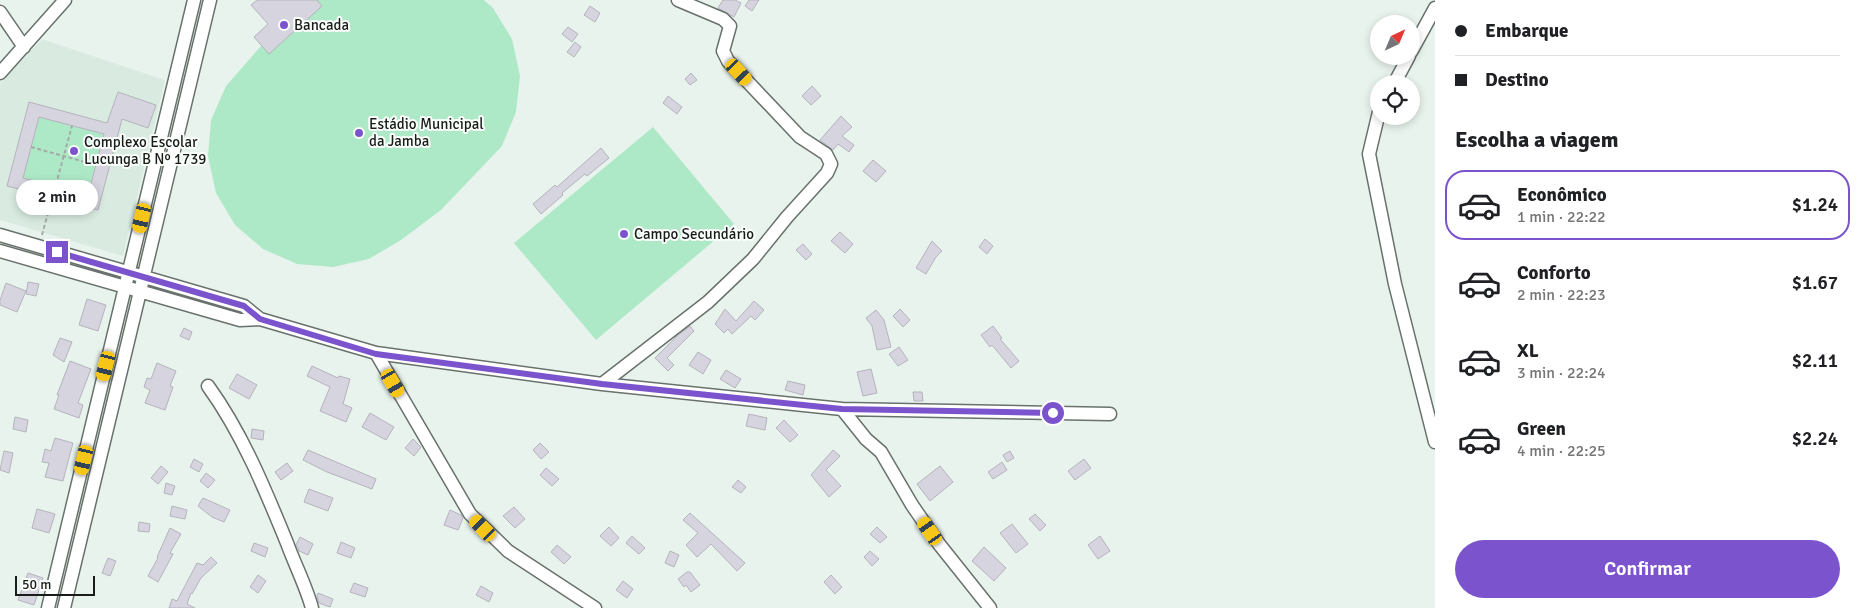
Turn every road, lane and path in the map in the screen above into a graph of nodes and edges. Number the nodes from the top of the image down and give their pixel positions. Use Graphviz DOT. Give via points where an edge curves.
graph roads {
  1 [pos="65,0"];
  2 [pos="194,0"];
  3 [pos="210,0"];
  4 [pos="678,0"];
  5 [pos="1435,8"];
  6 [pos="0,12"];
  7 [pos="1420,36"];
  8 [pos="24,47"];
  9 [pos="0,73"];
  10 [pos="1376,125"];
  11 [pos="72,126"];
  12 [pos="31,147"];
  13 [pos="64,156"];
  14 [pos="96,165"];
  15 [pos="0,235"];
  16 [pos="39,247"];
  17 [pos="0,251"];
  18 [pos="129,273"];
  19 [pos="144,277"];
  20 [pos="126,287"];
  21 [pos="140,291"];
  22 [pos="260,319"];
  23 [pos="376,354"];
  24 [pos="602,384"];
  25 [pos="208,386"];
  26 [pos="842,409"];
  27 [pos="1110,414"];
  28 [pos="1435,442"];
  29 [pos="48,608"];
  30 [pos="64,608"];
  31 [pos="312,608"];
  32 [pos="595,608"];
  33 [pos="990,608"];
  1 -- 8 [label="street"];
  2 -- 18 [label="street"];
  3 -- 19 [label="street"];
  4 -- 24 [label="street" via="729,23 723,51 728,61 800,137 826,154 831,164 747,265 708,302"];
  5 -- 7 [label="street"];
  6 -- 8 [label="street"];
  8 -- 9 [label="street"];
  10 -- 28 [label="street" via="1369,154 1395,284"];
  11 -- 13 [label="path"];
  12 -- 13 [label="path"];
  13 -- 14 [label="path"];
  13 -- 16 [label="path"];
  15 -- 16 [label="street"];
  16 -- 18 [label="street"];
  17 -- 20 [label="street"];
  18 -- 19 [label="street"];
  18 -- 20 [label="street"];
  19 -- 21 [label="street"];
  19 -- 22 [label="street" via="244,306"];
  20 -- 21 [label="street"];
  20 -- 29 [label="street"];
  21 -- 22 [label="street" via="240,320"];
  21 -- 30 [label="street"];
  22 -- 23 [label="street"];
  23 -- 24 [label="street"];
  23 -- 32 [label="street" via="470,514 508,551"];
  24 -- 26 [label="street"];
  25 -- 31 [label="street" via="227,412 254,469"];
  26 -- 27 [label="street"];
  26 -- 33 [label="street" via="881,452 934,537"];
}
